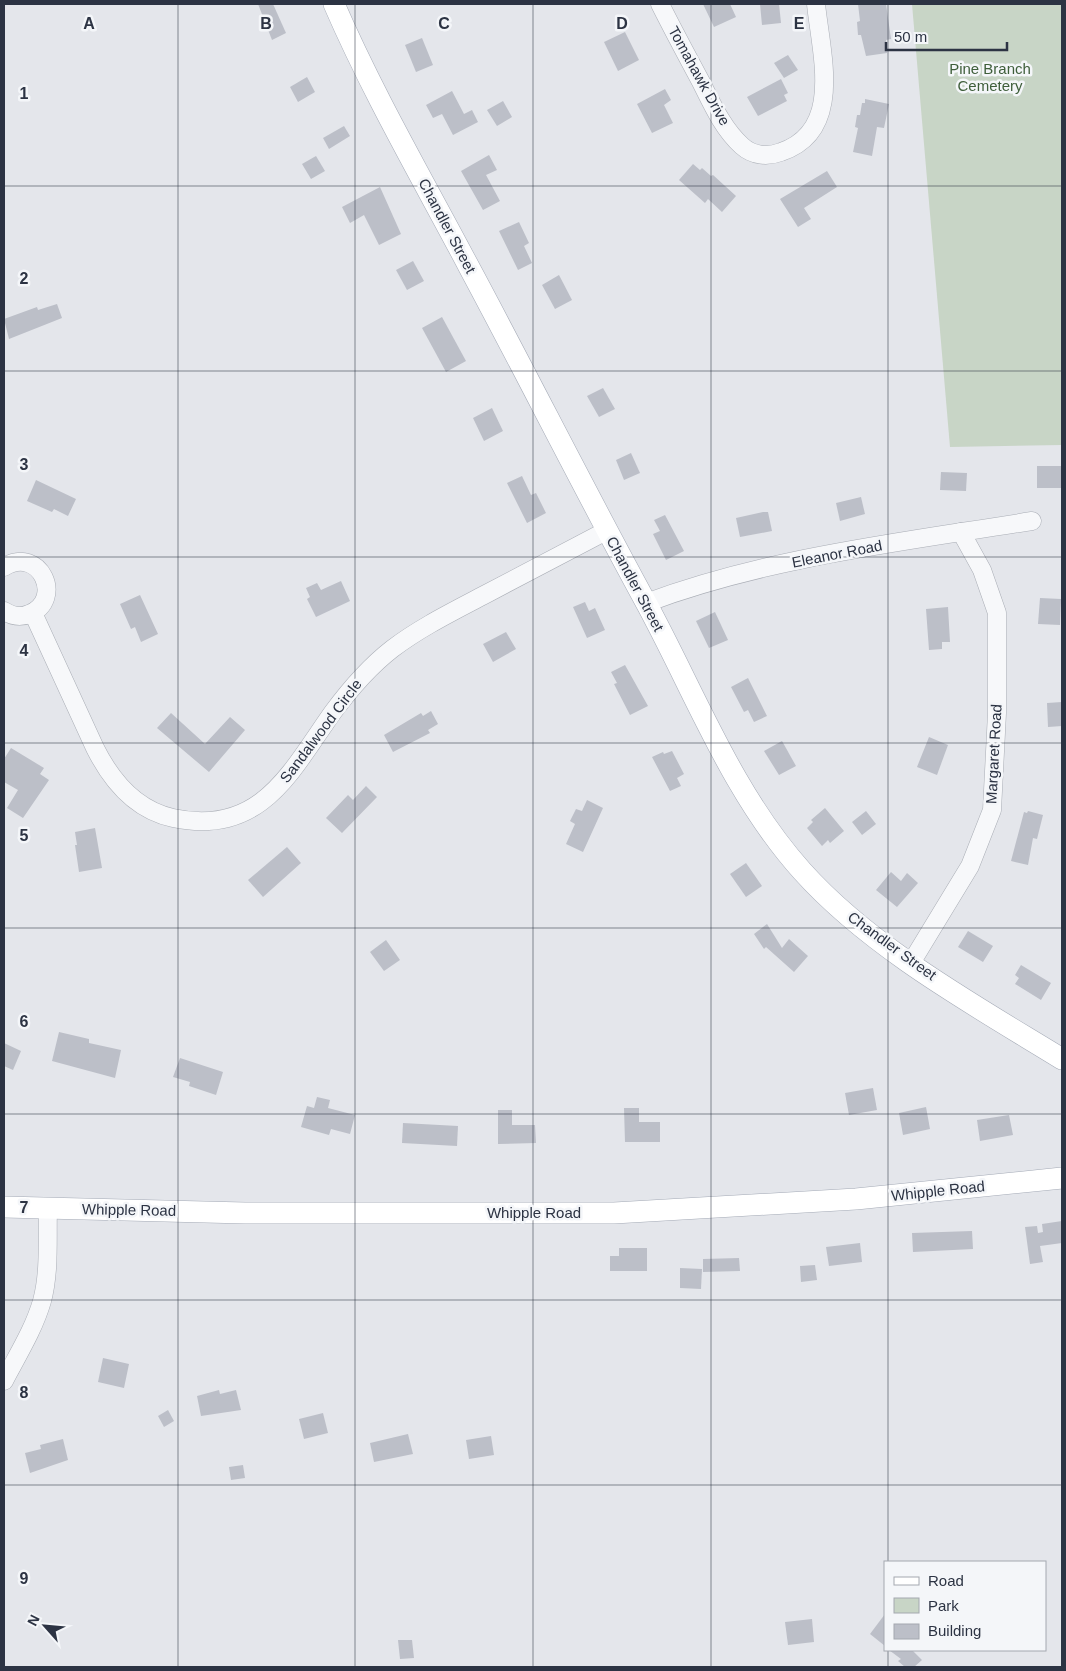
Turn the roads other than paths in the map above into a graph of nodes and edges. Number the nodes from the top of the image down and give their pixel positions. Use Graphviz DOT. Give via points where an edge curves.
graph roads {
  1 [pos="334,4"];
  2 [pos="660,4"];
  3 [pos="816,4"];
  4 [pos="1032,522"];
  5 [pos="606,531"];
  6 [pos="961,532"];
  7 [pos="4,567"];
  8 [pos="646,603"];
  9 [pos="4,611"];
  10 [pos="33,613"];
  11 [pos="911,962"];
  12 [pos="1062,1059"];
  13 [pos="1062,1178"];
  14 [pos="4,1207"];
  15 [pos="48,1208"];
  16 [pos="4,1381"];
  1 -- 5 [label="main road, Chandler Street"];
  2 -- 3 [label="street, Tomahawk Drive" via="724,125 745,148 764,155 779,153 799,144 813,131 820,117 823,78"];
  4 -- 6 [label="street, Eleanor Road"];
  5 -- 8 [label="main road, Chandler Street"];
  5 -- 10 [label="street, Sandalwood Circle" via="432,622 393,649 356,683 292,772 266,800 244,812 215,819 179,819 160,814 141,804 118,784 95,748"];
  6 -- 8 [label="street, Eleanor Road" via="728,576"];
  6 -- 11 [label="street, Margaret Road" via="982,570 997,613 997,713 992,810 970,866"];
  7 -- 10 [label="street" via="23,562 41,571 47,587 46,596"];
  8 -- 11 [label="main road, Chandler Street" via="735,777 766,826 828,898 875,938"];
  9 -- 10 [label="street" via="17,616"];
  11 -- 12 [label="main road, Chandler Street"];
  13 -- 15 [label="main road, Whipple Road" via="856,1199 614,1213 260,1213"];
  14 -- 15 [label="main road, Whipple Road"];
  15 -- 16 [label="street" via="47,1265 42,1300"];
}
